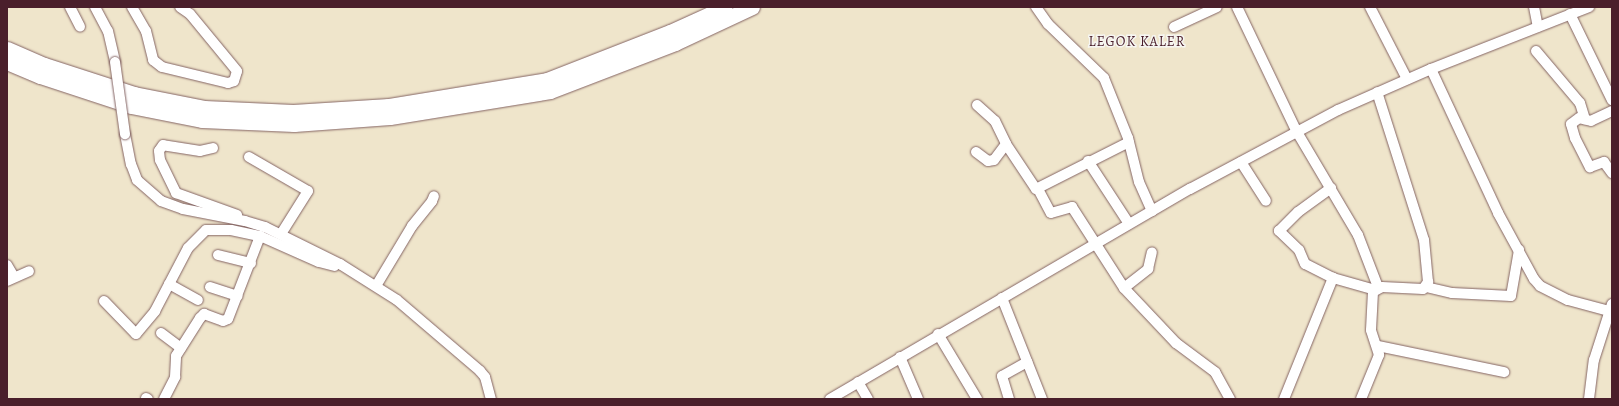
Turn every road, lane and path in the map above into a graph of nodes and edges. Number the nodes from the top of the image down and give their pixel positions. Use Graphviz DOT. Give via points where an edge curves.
graph roads {
  1 [pos="70,7"];
  2 [pos="96,7"];
  3 [pos="132,7"];
  4 [pos="180,7"];
  5 [pos="725,7"];
  6 [pos="752,7"];
  7 [pos="1036,7"];
  8 [pos="1217,7"];
  9 [pos="1237,7"];
  10 [pos="1370,7"];
  11 [pos="1534,7"];
  12 [pos="1589,7"];
  13 [pos="1570,14"];
  14 [pos="80,27"];
  15 [pos="1174,27"];
  16 [pos="1538,28"];
  17 [pos="7,49"];
  18 [pos="1536,51"];
  19 [pos="7,62"];
  20 [pos="1431,69"];
  21 [pos="1407,79"];
  22 [pos="1377,92"];
  23 [pos="1612,100"];
  24 [pos="977,105"];
  25 [pos="1612,111"];
  26 [pos="1585,119"];
  27 [pos="1297,132"];
  28 [pos="1129,142"];
  29 [pos="1006,144"];
  30 [pos="213,148"];
  31 [pos="976,152"];
  32 [pos="249,157"];
  33 [pos="1088,161"];
  34 [pos="1241,162"];
  35 [pos="1612,173"];
  36 [pos="1331,188"];
  37 [pos="1038,189"];
  38 [pos="434,196"];
  39 [pos="1266,201"];
  40 [pos="1152,211"];
  41 [pos="245,221"];
  42 [pos="1129,224"];
  43 [pos="281,234"];
  44 [pos="260,236"];
  45 [pos="1094,243"];
  46 [pos="1519,250"];
  47 [pos="1152,252"];
  48 [pos="218,255"];
  49 [pos="251,263"];
  50 [pos="340,264"];
  51 [pos="7,266"];
  52 [pos="29,271"];
  53 [pos="1333,278"];
  54 [pos="11,279"];
  55 [pos="169,284"];
  56 [pos="376,286"];
  57 [pos="210,287"];
  58 [pos="1426,287"];
  59 [pos="1124,288"];
  60 [pos="1376,288"];
  61 [pos="238,296"];
  62 [pos="1002,298"];
  63 [pos="198,300"];
  64 [pos="104,301"];
  65 [pos="1611,308"];
  66 [pos="161,333"];
  67 [pos="938,334"];
  68 [pos="1378,346"];
  69 [pos="182,348"];
  70 [pos="900,357"];
  71 [pos="1027,362"];
  72 [pos="1504,372"];
  73 [pos="858,382"];
  74 [pos="1231,398"];
  75 [pos="164,399"];
  76 [pos="491,399"];
  77 [pos="830,399"];
  78 [pos="868,399"];
  79 [pos="918,399"];
  80 [pos="977,399"];
  81 [pos="1009,399"];
  82 [pos="1042,399"];
  83 [pos="1284,399"];
  84 [pos="1361,399"];
  85 [pos="1589,399"];
  1 -- 14 [label="street"];
  2 -- 41 [label="street, bridge" via="108,30 131,164 137,180 161,201 183,209"];
  3 -- 4 [label="street" via="146,31 153,60 162,67 228,83 234,81 236,72 190,14"];
  5 -- 17 [label="highway" via="670,32 547,80 389,106 293,112 204,108 134,94 44,65"];
  6 -- 19 [label="highway" via="675,43 550,91 390,117 294,124 202,120 131,106 40,76"];
  7 -- 28 [label="street" via="1048,24 1104,78"];
  8 -- 15 [label="street"];
  9 -- 27 [label="street"];
  10 -- 21 [label="street"];
  11 -- 16 [label="street"];
  12 -- 13 [label="street"];
  13 -- 16 [label="street"];
  13 -- 23 [label="street"];
  16 -- 20 [label="street"];
  18 -- 26 [label="street" via="1576,97"];
  20 -- 21 [label="street"];
  20 -- 46 [label="street" via="1498,213"];
  21 -- 22 [label="street"];
  22 -- 27 [label="street"];
  22 -- 58 [label="street" via="1424,240 1428,282"];
  24 -- 29 [label="street" via="996,121"];
  25 -- 26 [label="street" via="1596,120"];
  26 -- 35 [label="street" via="1579,118 1572,122 1575,138 1590,167 1604,162"];
  27 -- 34 [label="street"];
  27 -- 36 [label="street"];
  28 -- 33 [label="street"];
  28 -- 40 [label="street" via="1139,182"];
  29 -- 31 [label="street" via="994,160 988,161"];
  29 -- 37 [label="street" via="1033,187"];
  30 -- 41 [label="street" via="200,151 163,145 159,151 160,160 176,193 234,213"];
  32 -- 43 [label="street" via="308,191"];
  33 -- 37 [label="street"];
  33 -- 42 [label="street"];
  34 -- 39 [label="street"];
  34 -- 40 [label="street"];
  36 -- 53 [label="street" via="1298,212 1279,231 1299,250 1305,264"];
  36 -- 60 [label="street" via="1358,235"];
  37 -- 45 [label="street" via="1051,213 1072,207"];
  38 -- 56 [label="street"];
  40 -- 42 [label="street"];
  41 -- 43 [label="street"];
  42 -- 45 [label="street"];
  43 -- 50 [label="street"];
  44 -- 49 [label="street"];
  44 -- 50 [label="street" via="319,262 334,267"];
  44 -- 55 [label="street" via="231,230 206,230 188,248"];
  45 -- 59 [label="street"];
  45 -- 62 [label="street"];
  46 -- 58 [label="street" via="1511,296 1452,293"];
  46 -- 65 [label="street" via="1540,286 1568,300"];
  47 -- 59 [label="street" via="1148,269"];
  48 -- 49 [label="street"];
  49 -- 61 [label="street"];
  50 -- 56 [label="street"];
  51 -- 54 [label="street"];
  52 -- 54 [label="street"];
  53 -- 60 [label="street"];
  53 -- 83 [label="street"];
  55 -- 63 [label="street"];
  55 -- 64 [label="street" via="155,311 136,334"];
  56 -- 76 [label="street" via="426,324 483,373"];
  57 -- 61 [label="street"];
  58 -- 60 [label="street"];
  59 -- 74 [label="street" via="1176,343 1215,372"];
  60 -- 68 [label="street" via="1371,330 1372,339"];
  61 -- 69 [label="street" via="228,319 223,321 204,314"];
  62 -- 67 [label="street"];
  62 -- 71 [label="street"];
  65 -- 85 [label="street" via="1594,360"];
  66 -- 69 [label="street"];
  67 -- 70 [label="street"];
  67 -- 80 [label="street"];
  68 -- 72 [label="street"];
  68 -- 84 [label="street" via="1379,355"];
  69 -- 75 [label="street" via="176,356 175,377"];
  70 -- 73 [label="street"];
  70 -- 79 [label="street"];
  71 -- 81 [label="street" via="1002,376"];
  71 -- 82 [label="street"];
  73 -- 77 [label="street"];
  73 -- 78 [label="street"];
}
